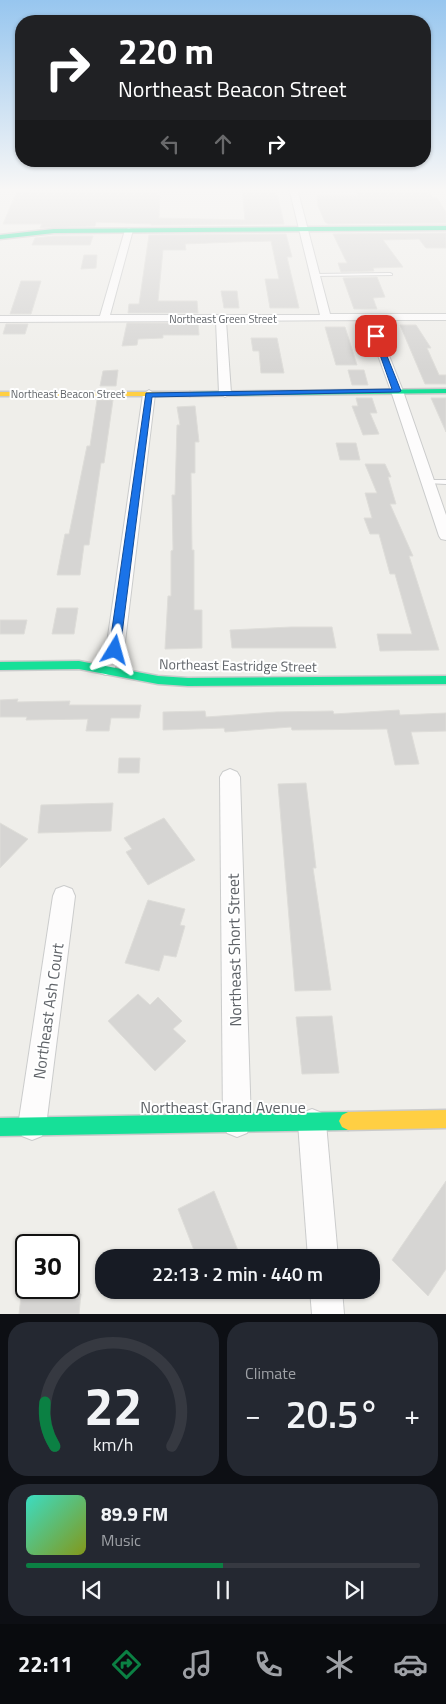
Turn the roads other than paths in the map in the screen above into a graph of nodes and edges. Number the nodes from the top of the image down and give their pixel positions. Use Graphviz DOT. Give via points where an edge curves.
graph roads {
  1 [pos="124,249"];
  2 [pos="309,249"];
  3 [pos="315,274"];
  4 [pos="390,274"];
  5 [pos="326,318"];
  6 [pos="368,318"];
  7 [pos="446,318"];
  8 [pos="0,319"];
  9 [pos="104,319"];
  10 [pos="221,319"];
  11 [pos="446,390"];
  12 [pos="397,391"];
  13 [pos="225,393"];
  14 [pos="0,394"];
  15 [pos="149,394"];
  16 [pos="428,482"];
  17 [pos="446,482"];
  18 [pos="446,536"];
  19 [pos="0,666"];
  20 [pos="106,669"];
  21 [pos="446,680"];
  22 [pos="230,777"];
  23 [pos="64,896"];
  24 [pos="446,1120"];
  25 [pos="312,1122"];
  26 [pos="237,1123"];
  27 [pos="32,1126"];
  28 [pos="0,1127"];
  29 [pos="322,1249"];
  30 [pos="327,1299"];
  31 [pos="328,1314"];
  1 -- 9 [label="street"];
  2 -- 3 [label="street"];
  3 -- 4 [label="lane"];
  3 -- 5 [label="street"];
  5 -- 6 [label="street, Northeast Green Street"];
  5 -- 10 [label="street, Northeast Green Street"];
  6 -- 7 [label="street, Northeast Green Street"];
  6 -- 12 [label="street"];
  8 -- 9 [label="street, Northeast Green Street"];
  9 -- 10 [label="street, Northeast Green Street"];
  10 -- 13 [label="street"];
  11 -- 12 [label="street, Northeast Beacon Street"];
  12 -- 13 [label="street, Northeast Beacon Street"];
  12 -- 16 [label="street"];
  13 -- 15 [label="street, Northeast Beacon Street"];
  14 -- 15 [label="street, Northeast Beacon Street"];
  15 -- 20 [label="street" via="115,650"];
  16 -- 17 [label="lane"];
  16 -- 18 [label="street"];
  19 -- 20 [label="street, Northeast Eastridge Street" via="79,665"];
  20 -- 21 [label="street, Northeast Eastridge Street" via="158,680 188,682"];
  22 -- 26 [label="street, Northeast Short Street"];
  23 -- 27 [label="street, Northeast Ash Court"];
  24 -- 25 [label="street, Northeast Grand Avenue"];
  25 -- 26 [label="street, Northeast Grand Avenue"];
  25 -- 29 [label="street"];
  26 -- 27 [label="street, Northeast Grand Avenue"];
  27 -- 28 [label="street, Northeast Grand Avenue"];
  30 -- 31 [label="street"];
}
